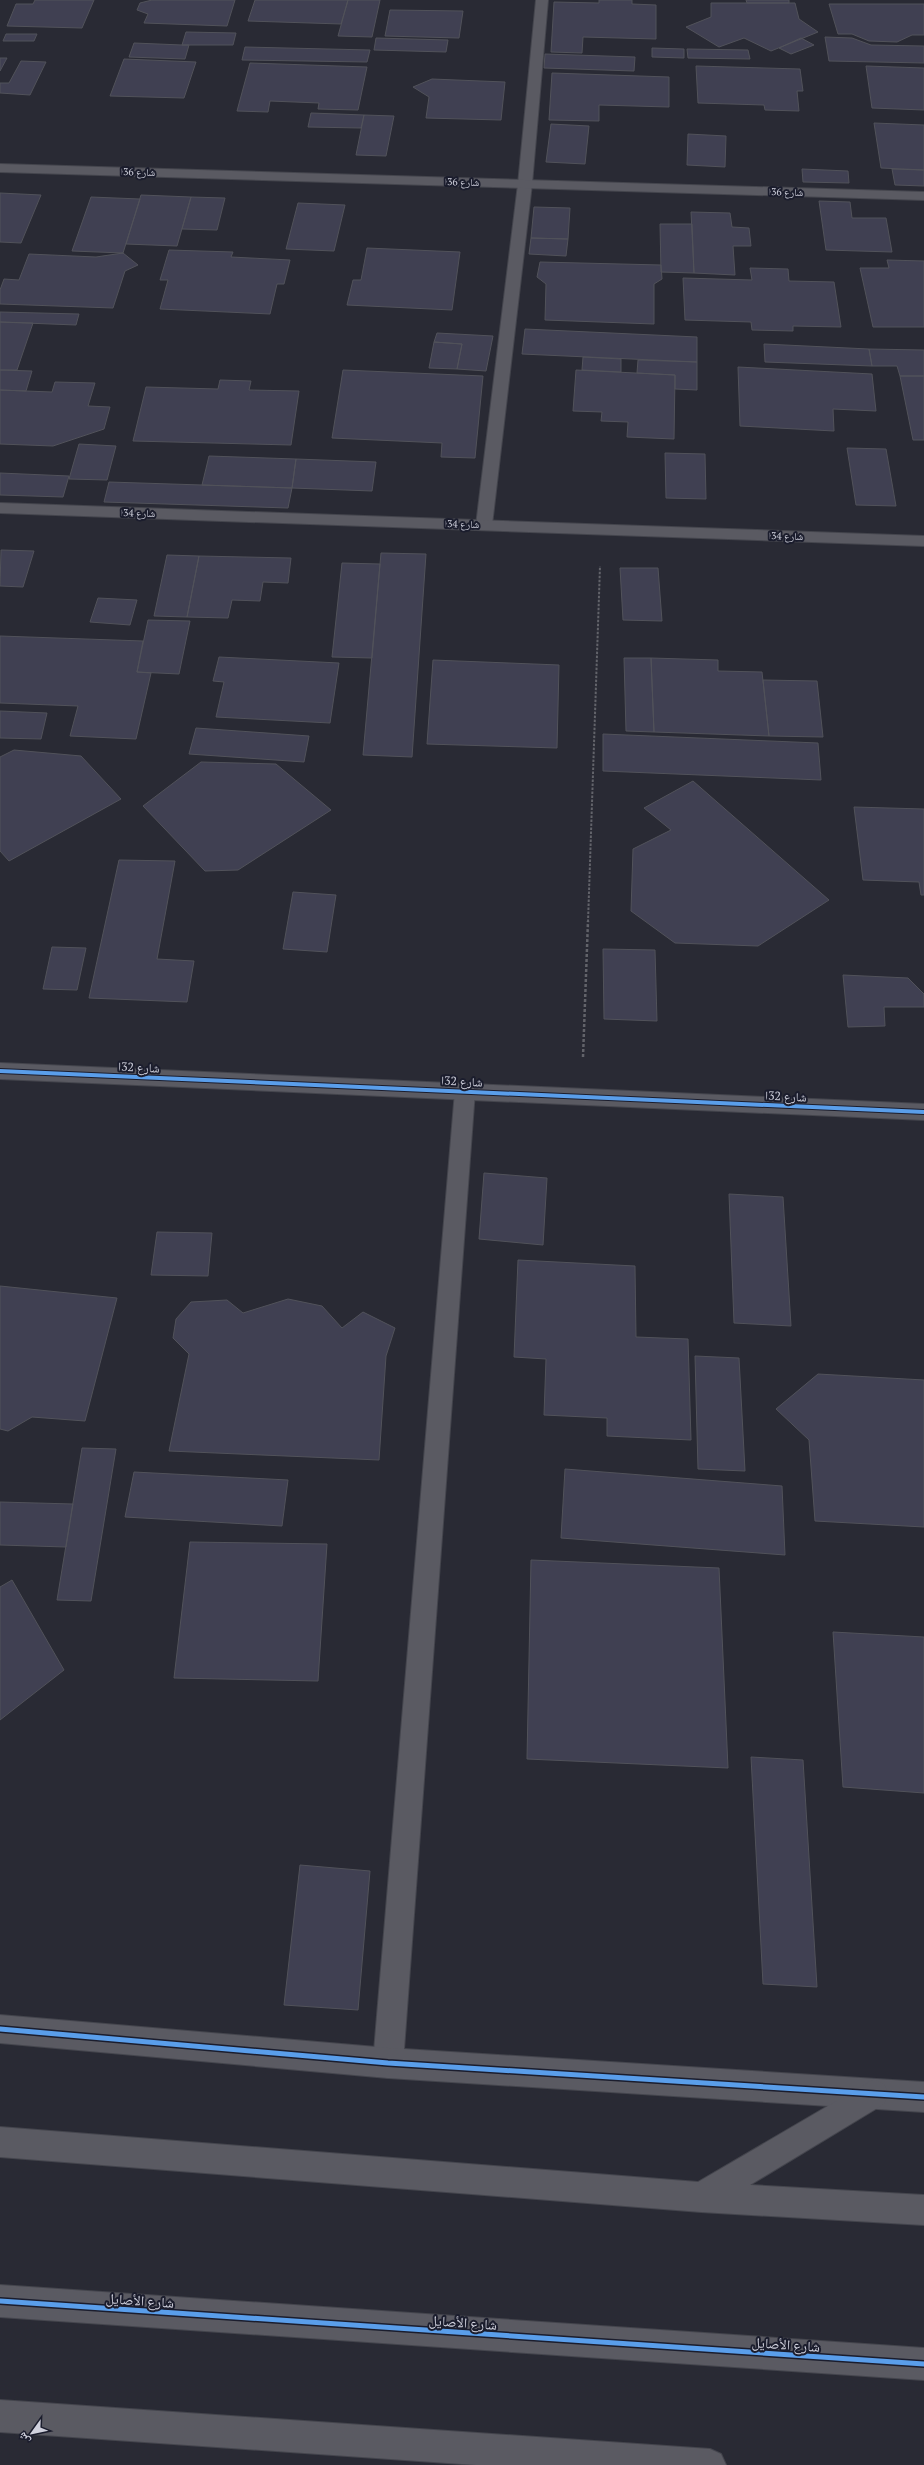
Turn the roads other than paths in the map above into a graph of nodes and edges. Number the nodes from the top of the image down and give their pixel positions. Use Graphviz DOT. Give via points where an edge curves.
graph roads {
  1 [pos="542,0"];
  2 [pos="0,168"];
  3 [pos="525,184"];
  4 [pos="924,196"];
  5 [pos="0,508"];
  6 [pos="484,525"];
  7 [pos="924,541"];
  8 [pos="0,1071"];
  9 [pos="465,1091"];
  10 [pos="924,1112"];
  11 [pos="0,2029"];
  12 [pos="388,2063"];
  13 [pos="874,2094"];
  14 [pos="924,2097"];
  15 [pos="0,2142"];
  16 [pos="701,2197"];
  17 [pos="924,2210"];
  18 [pos="0,2301"];
  19 [pos="924,2364"];
  20 [pos="0,2416"];
  21 [pos="710,2465"];
  1 -- 3 [label="street"];
  2 -- 3 [label="street, شارع 36ا"];
  3 -- 4 [label="street, شارع 36ا"];
  3 -- 6 [label="street"];
  5 -- 6 [label="street, شارع 34ا"];
  6 -- 7 [label="street, شارع 34ا"];
  8 -- 9 [label="street, شارع 32ا"];
  9 -- 10 [label="street, شارع 32ا"];
  9 -- 12 [label="street"];
  11 -- 12 [label="street"];
  12 -- 13 [label="street"];
  13 -- 14 [label="street"];
  13 -- 16 [label="street"];
  15 -- 16 [label="street"];
  16 -- 17 [label="street"];
  18 -- 19 [label="street, شارع الأصايل"];
  20 -- 21 [label="street"];
}
